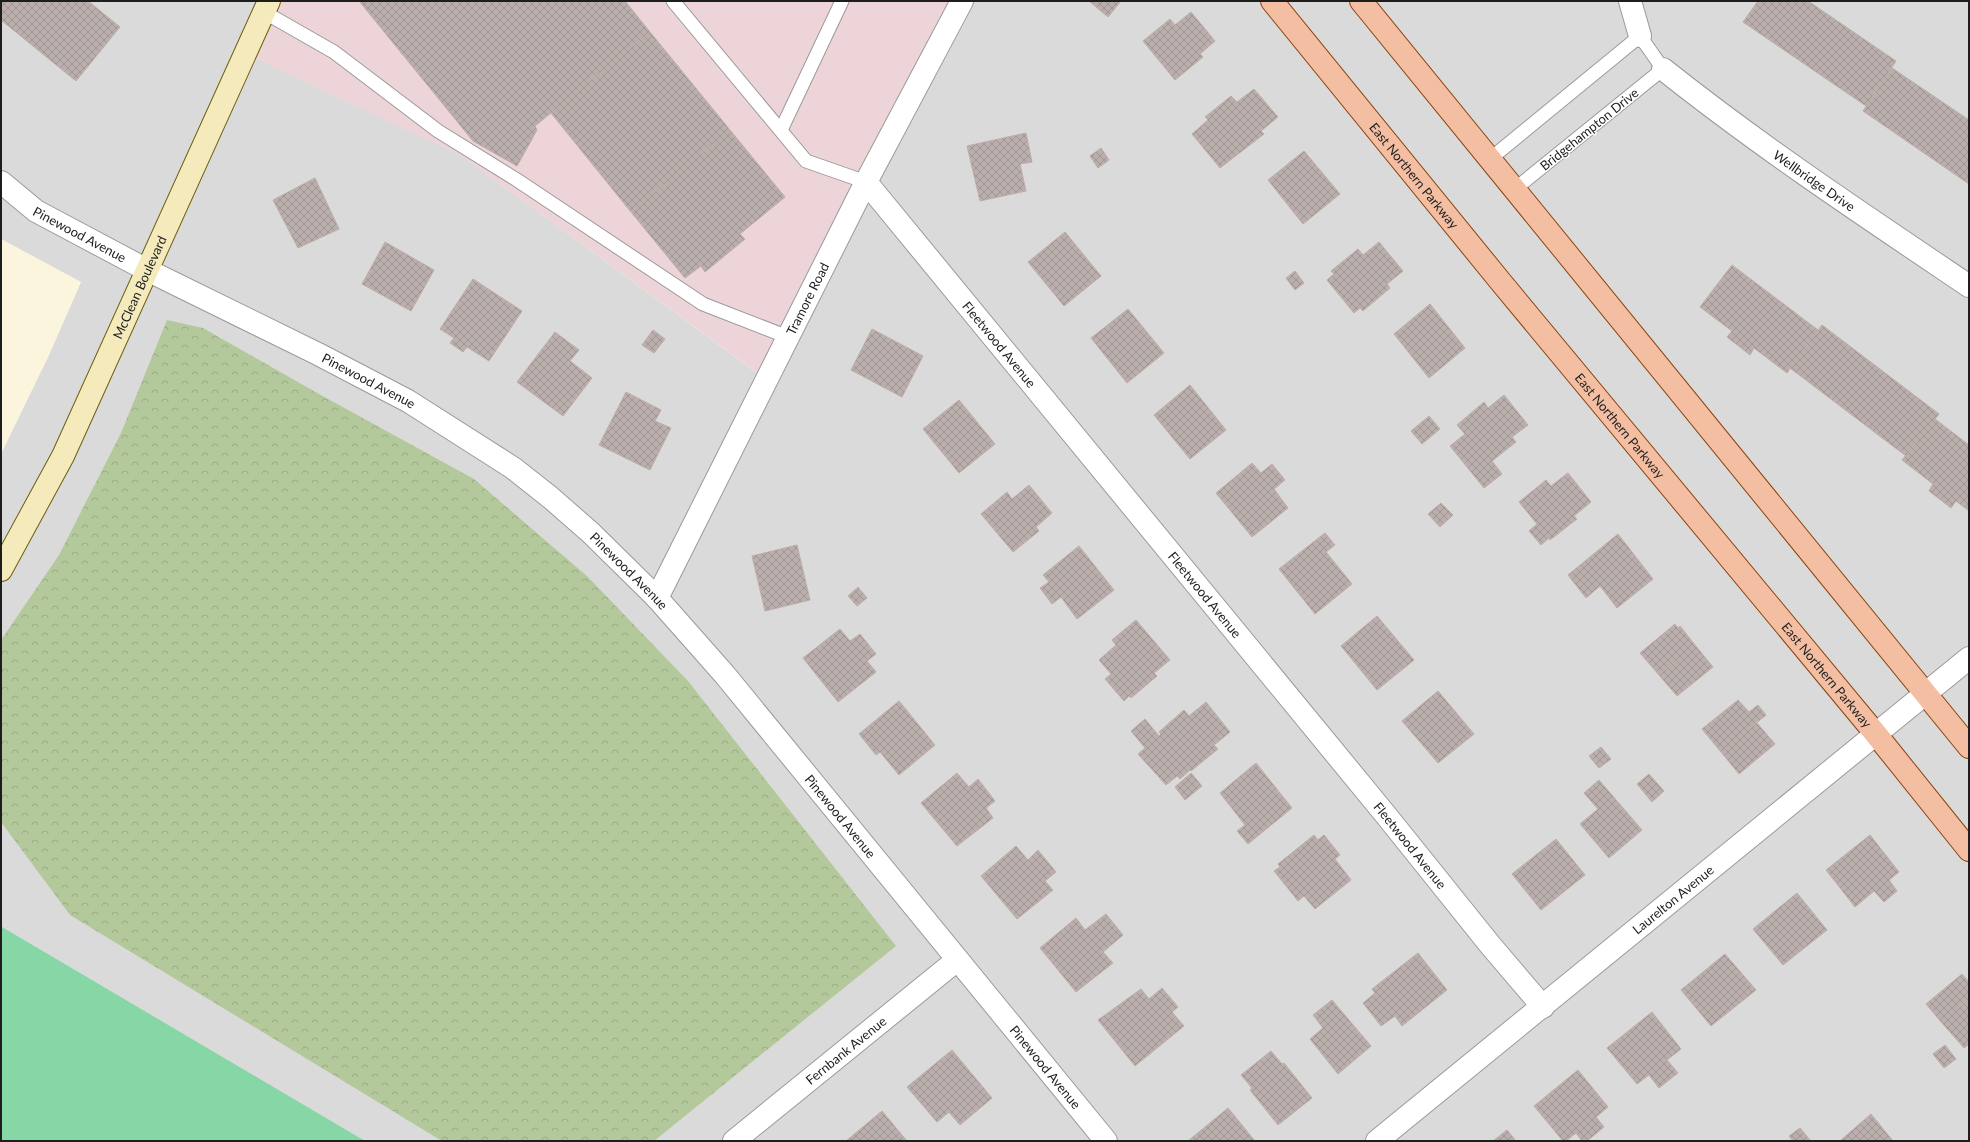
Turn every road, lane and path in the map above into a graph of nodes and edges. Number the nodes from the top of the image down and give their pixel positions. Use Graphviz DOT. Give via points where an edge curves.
graph roads {
  1 [pos="673,1"];
  2 [pos="842,1"];
  3 [pos="962,1"];
  4 [pos="1272,1"];
  5 [pos="1361,1"];
  6 [pos="1630,1"];
  7 [pos="266,7"];
  8 [pos="1640,36"];
  9 [pos="1663,69"];
  10 [pos="781,130"];
  11 [pos="1490,159"];
  12 [pos="1,182"];
  13 [pos="866,182"];
  14 [pos="1515,189"];
  15 [pos="146,270"];
  16 [pos="1969,286"];
  17 [pos="788,337"];
  18 [pos="1,570"];
  19 [pos="657,598"];
  20 [pos="1969,658"];
  21 [pos="1926,693"];
  22 [pos="1875,733"];
  23 [pos="1969,747"];
  24 [pos="1969,850"];
  25 [pos="958,960"];
  26 [pos="1543,1007"];
  27 [pos="734,1141"];
  28 [pos="1106,1141"];
  29 [pos="1377,1141"];
  1 -- 10 [label="lane"];
  2 -- 10 [label="lane"];
  3 -- 13 [label="street, Tramore Road"];
  4 -- 22 [label="main road, East Northern Parkway" via="1505,287"];
  5 -- 11 [label="main road"];
  6 -- 8 [label="street"];
  7 -- 15 [label="street, McClean Boulevard"];
  7 -- 17 [label="lane" via="334,52 438,131 517,180 703,304"];
  8 -- 9 [label="lane"];
  8 -- 11 [label="lane"];
  9 -- 14 [label="lane, Bridgehampton Drive"];
  9 -- 16 [label="street, Wellbridge Drive" via="1807,177"];
  10 -- 13 [label="lane" via="806,161"];
  11 -- 14 [label="main road"];
  12 -- 15 [label="street, Pinewood Avenue" via="36,211"];
  13 -- 17 [label="street, Tramore Road"];
  13 -- 26 [label="street, Fleetwood Avenue"];
  14 -- 21 [label="main road"];
  15 -- 18 [label="street, McClean Boulevard" via="63,456"];
  15 -- 19 [label="street, Pinewood Avenue" via="408,401 513,468 591,533"];
  17 -- 19 [label="street, Tramore Road"];
  19 -- 25 [label="street, Pinewood Avenue" via="726,675"];
  20 -- 21 [label="street, Laurelton Avenue"];
  21 -- 22 [label="street, Laurelton Avenue"];
  21 -- 23 [label="main road"];
  22 -- 24 [label="main road, East Northern Parkway"];
  22 -- 26 [label="street, Laurelton Avenue"];
  25 -- 27 [label="street, Fernbank Avenue"];
  25 -- 28 [label="street, Pinewood Avenue"];
  26 -- 29 [label="street, Laurelton Avenue"];
}
